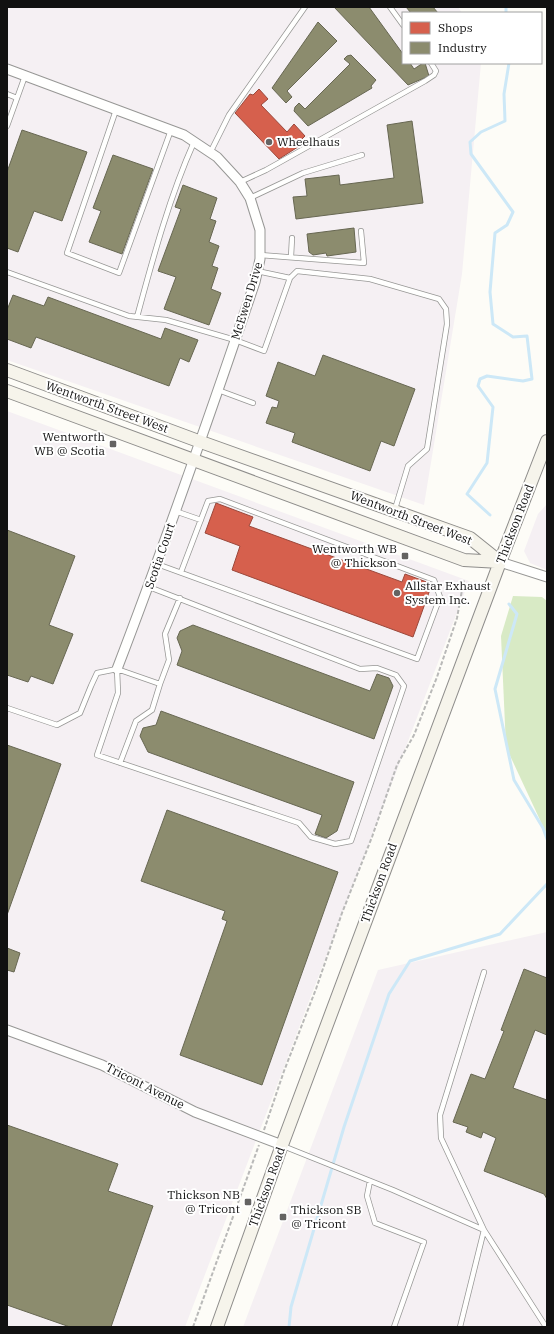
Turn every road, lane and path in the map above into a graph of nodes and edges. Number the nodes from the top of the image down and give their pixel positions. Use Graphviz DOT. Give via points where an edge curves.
graph roads {
  1 [pos="305,7"];
  2 [pos="390,7"];
  3 [pos="402,24"];
  4 [pos="432,64"];
  5 [pos="7,69"];
  6 [pos="25,76"];
  7 [pos="7,94"];
  8 [pos="17,98"];
  9 [pos="116,110"];
  10 [pos="7,126"];
  11 [pos="171,130"];
  12 [pos="194,142"];
  13 [pos="210,153"];
  14 [pos="362,155"];
  15 [pos="240,182"];
  16 [pos="250,198"];
  17 [pos="361,231"];
  18 [pos="292,238"];
  19 [pos="260,255"];
  20 [pos="291,257"];
  21 [pos="257,271"];
  22 [pos="7,272"];
  23 [pos="290,278"];
  24 [pos="137,317"];
  25 [pos="235,340"];
  26 [pos="7,370"];
  27 [pos="218,390"];
  28 [pos="7,391"];
  29 [pos="253,403"];
  30 [pos="547,441"];
  31 [pos="201,442"];
  32 [pos="194,460"];
  33 [pos="175,511"];
  34 [pos="394,511"];
  35 [pos="201,520"];
  36 [pos="500,562"];
  37 [pos="157,564"];
  38 [pos="181,572"];
  39 [pos="547,577"];
  40 [pos="464,580"];
  41 [pos="149,587"];
  42 [pos="180,598"];
  43 [pos="117,669"];
  44 [pos="160,684"];
  45 [pos="7,708"];
  46 [pos="120,763"];
  47 [pos="484,972"];
  48 [pos="7,1030"];
  49 [pos="263,1132"];
  50 [pos="282,1145"];
  51 [pos="257,1151"];
  52 [pos="370,1180"];
  53 [pos="484,1230"];
  54 [pos="193,1327"];
  55 [pos="216,1327"];
  56 [pos="394,1327"];
  57 [pos="460,1327"];
  58 [pos="546,1327"];
  1 -- 13 [label="lane" via="229,115"];
  2 -- 3 [label="lane"];
  4 -- 15 [label="lane" via="436,71 425,81"];
  5 -- 6 [label="street, McEwen Drive"];
  6 -- 8 [label="lane"];
  6 -- 9 [label="street, McEwen Drive"];
  7 -- 8 [label="lane"];
  8 -- 10 [label="lane"];
  9 -- 11 [label="street, McEwen Drive"];
  9 -- 11 [label="lane" via="67,253 119,273"];
  11 -- 12 [label="street, McEwen Drive"];
  12 -- 13 [label="street, McEwen Drive"];
  12 -- 24 [label="lane" via="171,201"];
  13 -- 15 [label="street, McEwen Drive"];
  14 -- 16 [label="lane" via="303,173"];
  15 -- 16 [label="street, McEwen Drive"];
  16 -- 19 [label="street, McEwen Drive" via="260,230"];
  17 -- 20 [label="lane" via="364,263"];
  18 -- 20 [label="lane"];
  19 -- 20 [label="lane"];
  19 -- 21 [label="street, McEwen Drive"];
  21 -- 23 [label="lane"];
  21 -- 25 [label="street, McEwen Drive"];
  22 -- 24 [label="lane"];
  23 -- 25 [label="lane" via="264,351"];
  23 -- 34 [label="lane" via="297,271 370,279 439,299 446,309 447,324 427,448 408,466"];
  24 -- 25 [label="lane" via="166,320"];
  25 -- 27 [label="street, McEwen Drive"];
  26 -- 31 [label="main road, Wentworth Street West"];
  27 -- 29 [label="lane"];
  27 -- 31 [label="street, McEwen Drive"];
  28 -- 32 [label="main road, Wentworth Street West"];
  30 -- 36 [label="main road, Thickson Road"];
  31 -- 32 [label="street, Scotia Court"];
  31 -- 34 [label="main road, Wentworth Street West"];
  32 -- 33 [label="street, Scotia Court"];
  32 -- 36 [label="main road, Wentworth Street West" via="464,560"];
  33 -- 35 [label="lane"];
  33 -- 37 [label="street, Scotia Court"];
  34 -- 36 [label="main road, Wentworth Street West" via="470,538"];
  35 -- 38 [label="lane"];
  35 -- 38 [label="lane" via="208,501 220,499 434,580 440,597 417,659"];
  36 -- 39 [label="street"];
  36 -- 50 [label="main road, Thickson Road"];
  37 -- 38 [label="lane"];
  37 -- 41 [label="street, Scotia Court"];
  40 -- 49 [label="path" via="457,618 437,677 414,735 397,765"];
  41 -- 42 [label="lane"];
  41 -- 43 [label="street, Scotia Court"];
  42 -- 44 [label="lane" via="165,634 169,660"];
  42 -- 46 [label="lane" via="360,669 378,668 396,675 404,686 351,841 335,844 312,837 298,823"];
  43 -- 44 [label="lane"];
  43 -- 45 [label="lane" via="97,673 80,713 57,725"];
  43 -- 46 [label="lane" via="118,693 97,755"];
  44 -- 46 [label="lane" via="152,710 136,721"];
  47 -- 53 [label="lane" via="440,1115 441,1138"];
  48 -- 50 [label="street, Tricont Avenue" via="102,1064 195,1112"];
  50 -- 52 [label="lane"];
  50 -- 55 [label="main road, Thickson Road"];
  51 -- 54 [label="path"];
  52 -- 53 [label="lane"];
  52 -- 56 [label="lane" via="367,1196 375,1223 424,1242"];
  53 -- 57 [label="lane"];
  53 -- 58 [label="lane"];
}
